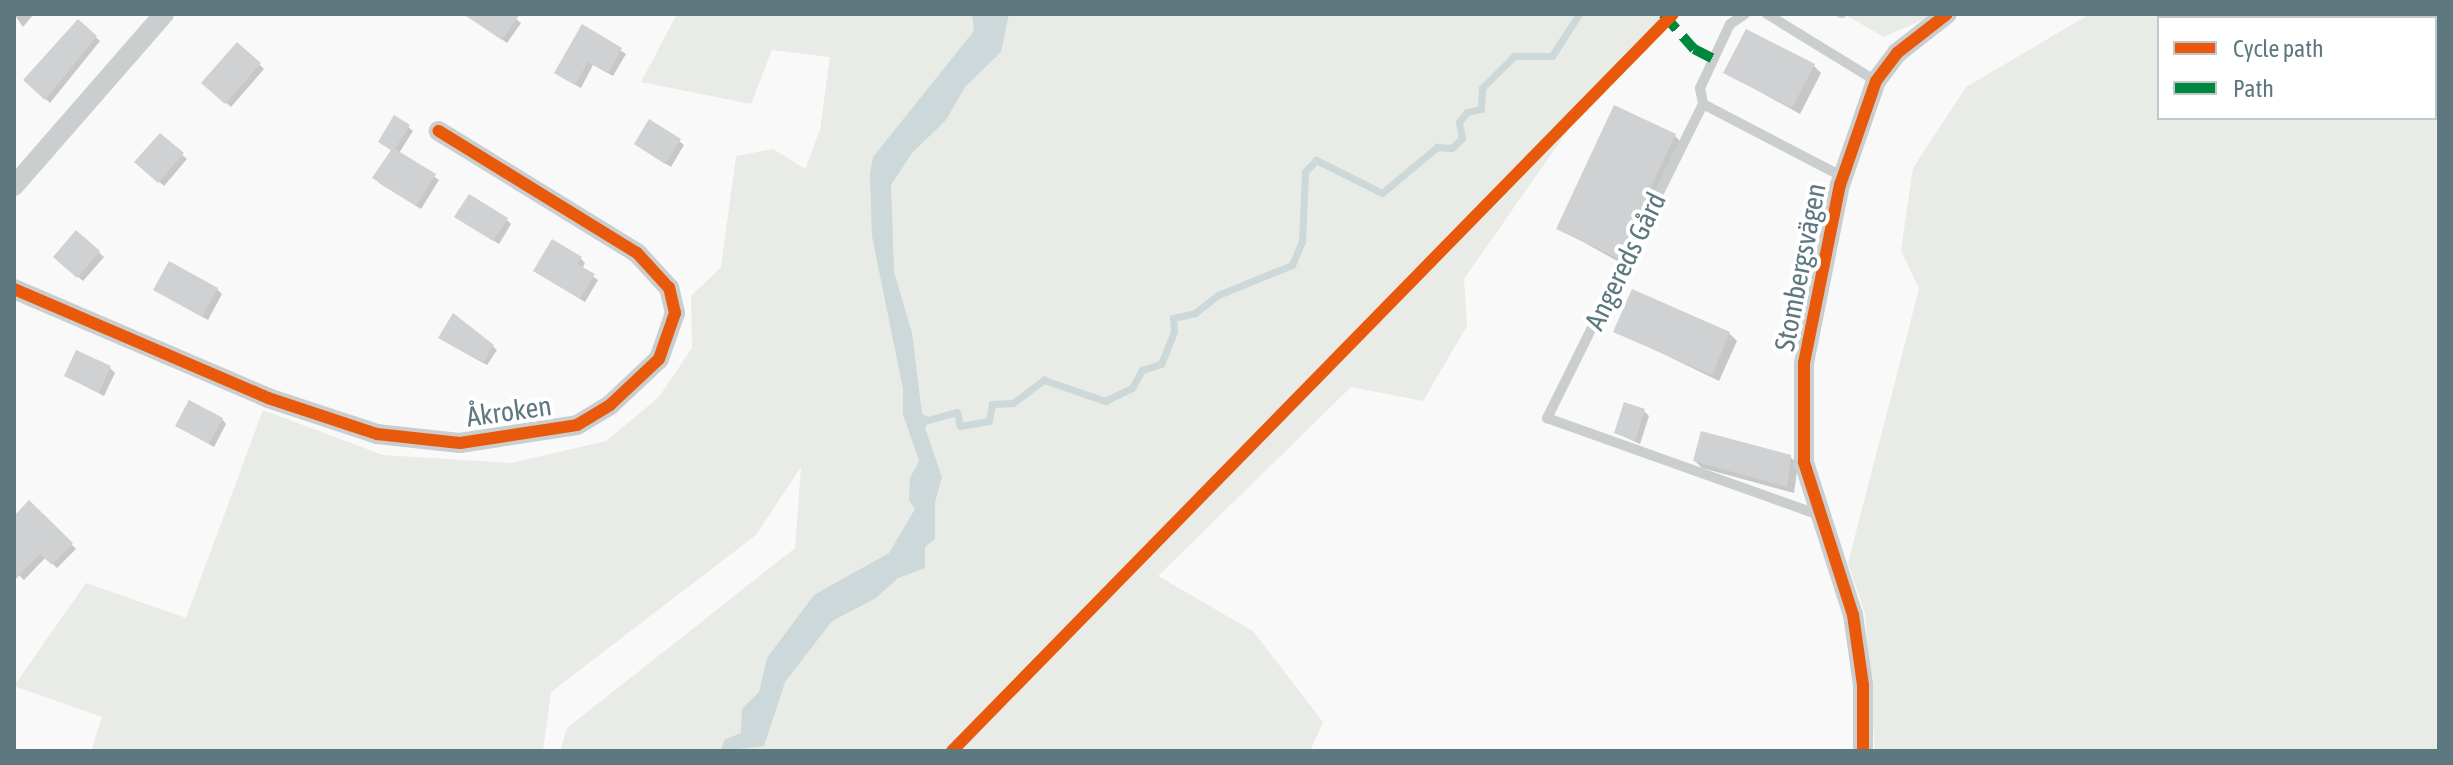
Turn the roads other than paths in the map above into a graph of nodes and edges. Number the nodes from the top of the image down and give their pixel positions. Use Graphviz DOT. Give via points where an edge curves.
graph roads {
  1 [pos="164,14"];
  2 [pos="1745,14"];
  3 [pos="1947,14"];
  4 [pos="1771,15"];
  5 [pos="1876,81"];
  6 [pos="1703,104"];
  7 [pos="439,131"];
  8 [pos="1843,177"];
  9 [pos="14,186"];
  10 [pos="14,289"];
  11 [pos="1819,515"];
  12 [pos="1863,751"];
  1 -- 9 [label="street"];
  2 -- 6 [label="lane, Angereds Gård" via="1730,24 1700,88"];
  3 -- 5 [label="street, Stombergsvägen" via="1897,53"];
  4 -- 5 [label="lane"];
  5 -- 8 [label="street, Stombergsvägen"];
  6 -- 8 [label="lane"];
  6 -- 11 [label="lane, Angereds Gård" via="1547,418"];
  7 -- 10 [label="street, Åkroken" via="637,253 669,288 675,313 659,359 619,398 577,425 460,443 377,434 268,398"];
  8 -- 11 [label="street, Stombergsvägen" via="1804,363 1804,462"];
  11 -- 12 [label="street, Stombergsvägen" via="1853,615 1863,685"];
}
